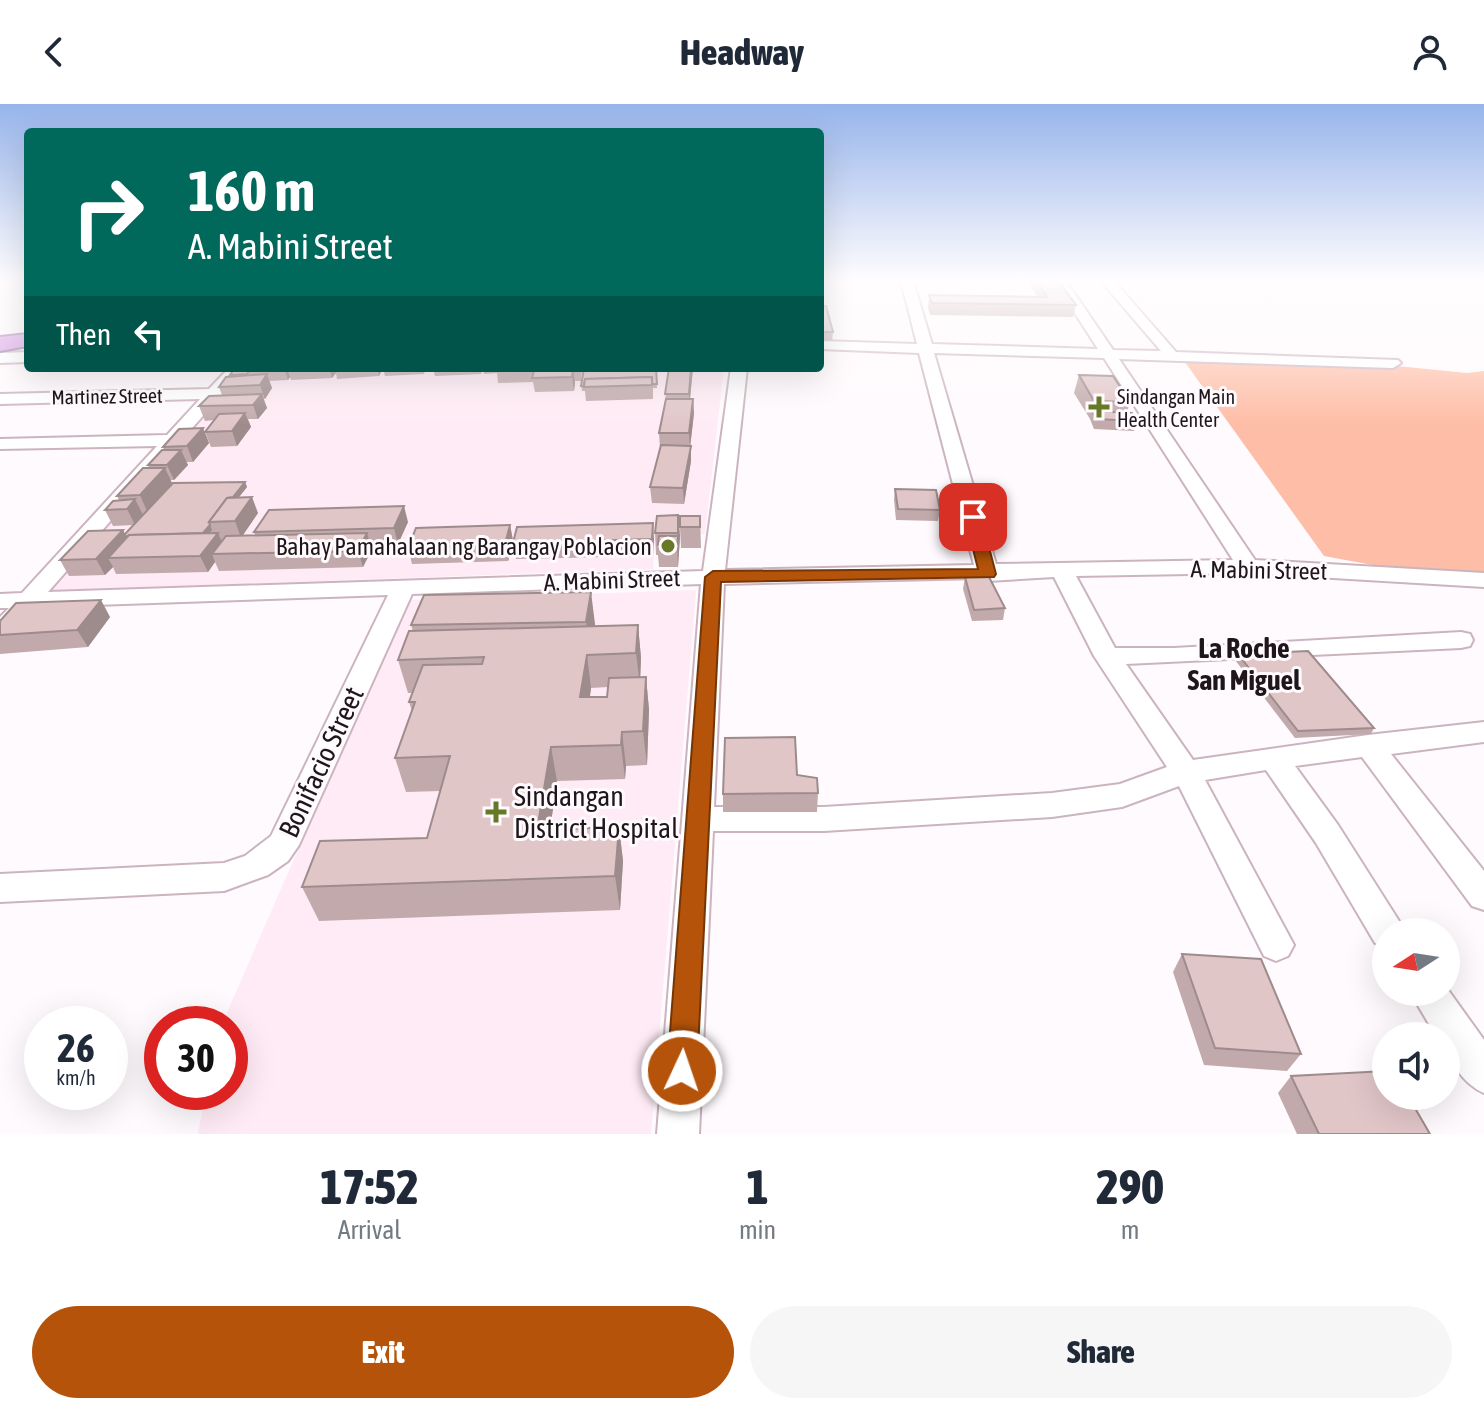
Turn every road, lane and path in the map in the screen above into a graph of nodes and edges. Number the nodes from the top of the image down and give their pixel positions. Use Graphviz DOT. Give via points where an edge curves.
graph roads {
  1 [pos="922,329"];
  2 [pos="1093,329"];
  3 [pos="1151,329"];
  4 [pos="24,341"];
  5 [pos="0,344"];
  6 [pos="824,345"];
  7 [pos="928,348"];
  8 [pos="1109,353"];
  9 [pos="1171,355"];
  10 [pos="24,357"];
  11 [pos="0,358"];
  12 [pos="1393,363"];
  13 [pos="233,372"];
  14 [pos="739,372"];
  15 [pos="213,394"];
  16 [pos="0,399"];
  17 [pos="169,440"];
  18 [pos="0,444"];
  19 [pos="1248,566"];
  20 [pos="1062,571"];
  21 [pos="988,574"];
  22 [pos="713,577"];
  23 [pos="1484,580"];
  24 [pos="403,588"];
  25 [pos="29,600"];
  26 [pos="0,601"];
  27 [pos="0,632"];
  28 [pos="1461,640"];
  29 [pos="1107,656"];
  30 [pos="1484,732"];
  31 [pos="1368,745"];
  32 [pos="1273,758"];
  33 [pos="1186,772"];
  34 [pos="696,819"];
  35 [pos="0,888"];
  36 [pos="1484,896"];
  37 [pos="1378,918"];
  38 [pos="1276,945"];
  39 [pos="1438,1006"];
  40 [pos="1484,1073"];
  41 [pos="678,1134"];
  1 -- 7 [label="street"];
  2 -- 8 [label="street"];
  3 -- 9 [label="street"];
  4 -- 5 [label="highway"];
  6 -- 7 [label="street"];
  7 -- 8 [label="street"];
  7 -- 21 [label="street"];
  8 -- 9 [label="street"];
  8 -- 19 [label="street"];
  9 -- 12 [label="street"];
  10 -- 11 [label="street"];
  13 -- 15 [label="street"];
  14 -- 22 [label="street"];
  15 -- 16 [label="street, Martinez Street"];
  15 -- 17 [label="street"];
  17 -- 18 [label="street"];
  17 -- 25 [label="street"];
  19 -- 20 [label="street, A. Mabini Street"];
  19 -- 23 [label="street, A. Mabini Street"];
  20 -- 21 [label="street, A. Mabini Street"];
  20 -- 29 [label="street"];
  21 -- 22 [label="street, A. Mabini Street"];
  22 -- 24 [label="street, A. Mabini Street"];
  22 -- 34 [label="street"];
  24 -- 25 [label="street, A. Mabini Street"];
  24 -- 35 [label="street, Bonifacio Street" via="283,845 266,862 224,877"];
  25 -- 26 [label="street, A. Mabini Street"];
  25 -- 27 [label="street"];
  28 -- 29 [label="street"];
  29 -- 33 [label="street"];
  30 -- 31 [label="street"];
  31 -- 32 [label="street"];
  31 -- 36 [label="street"];
  32 -- 33 [label="street"];
  32 -- 37 [label="street"];
  33 -- 34 [label="street" via="1122,795 1052,805 824,819"];
  33 -- 38 [label="street"];
  34 -- 41 [label="street"];
  39 -- 40 [label="street"];
}
